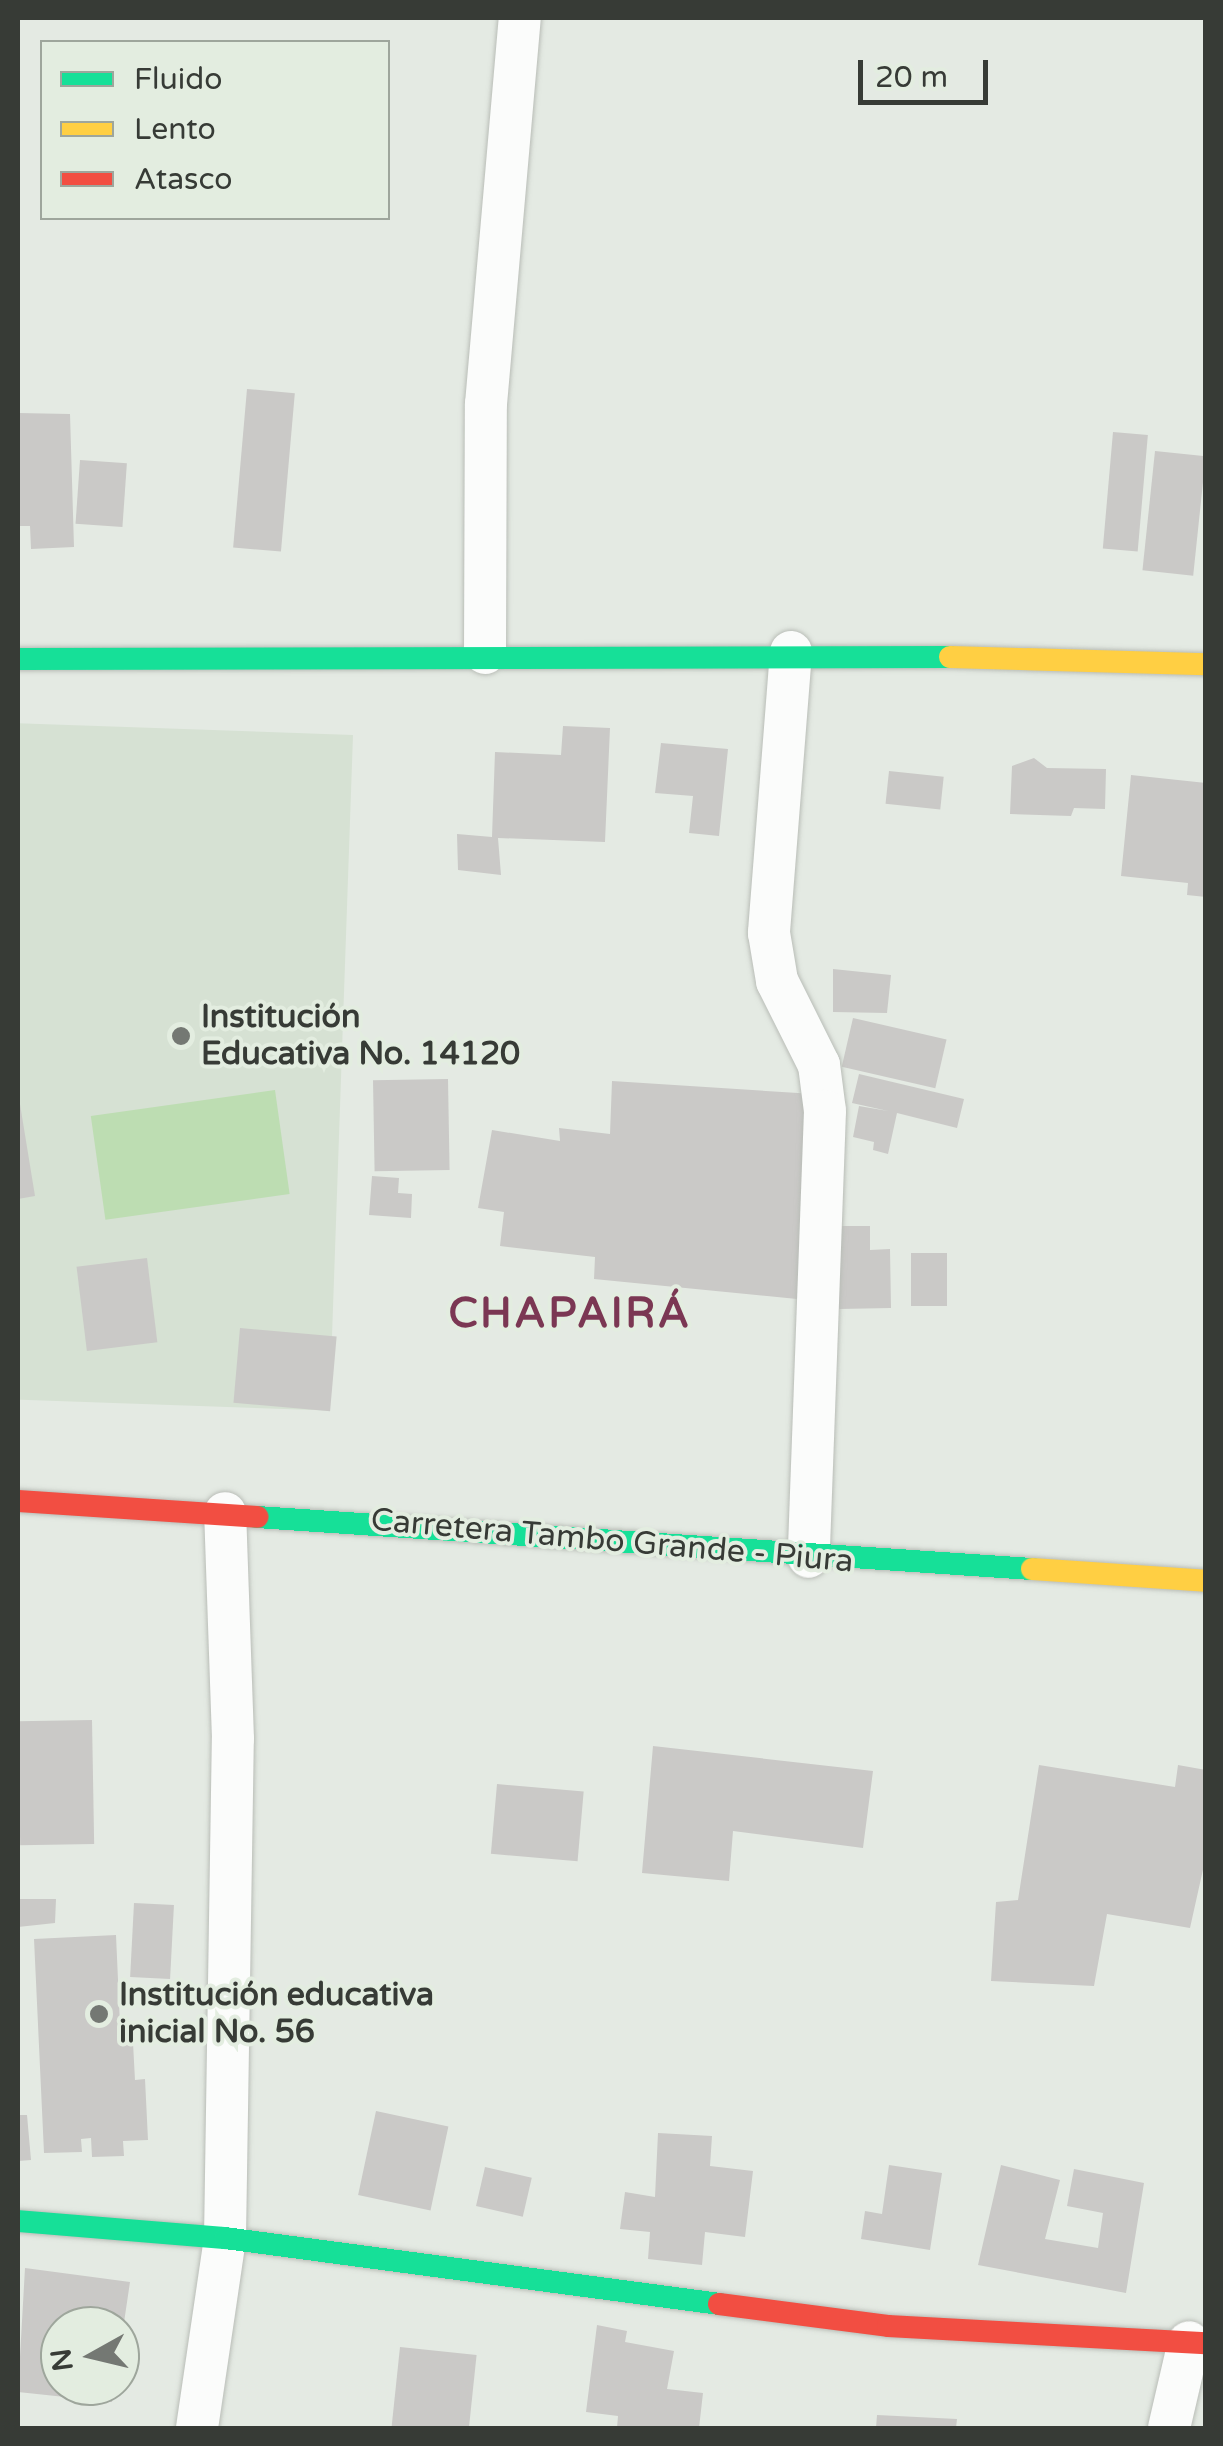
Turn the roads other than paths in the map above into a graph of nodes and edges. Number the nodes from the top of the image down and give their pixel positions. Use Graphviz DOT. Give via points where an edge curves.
graph roads {
  1 [pos="520,18"];
  2 [pos="791,652"];
  3 [pos="486,654"];
  4 [pos="18,659"];
  5 [pos="1206,664"];
  6 [pos="18,1502"];
  7 [pos="226,1513"];
  8 [pos="809,1557"];
  9 [pos="1206,1581"];
  10 [pos="18,2221"];
  11 [pos="225,2238"];
  12 [pos="1197,2342"];
  13 [pos="196,2428"];
  14 [pos="1169,2428"];
  1 -- 3 [label="street" via="486,404"];
  2 -- 3 [label="street"];
  2 -- 5 [label="street"];
  2 -- 8 [label="street" via="769,933 777,981 819,1065 826,1111"];
  3 -- 4 [label="street"];
  6 -- 7 [label="street, Carretera Tambo Grande - Piura"];
  7 -- 8 [label="street, Carretera Tambo Grande - Piura"];
  7 -- 11 [label="street" via="232,1738"];
  8 -- 9 [label="street, Carretera Tambo Grande - Piura"];
  10 -- 11 [label="street"];
  11 -- 12 [label="street" via="888,2326"];
  11 -- 13 [label="street"];
  12 -- 14 [label="street"];
}
